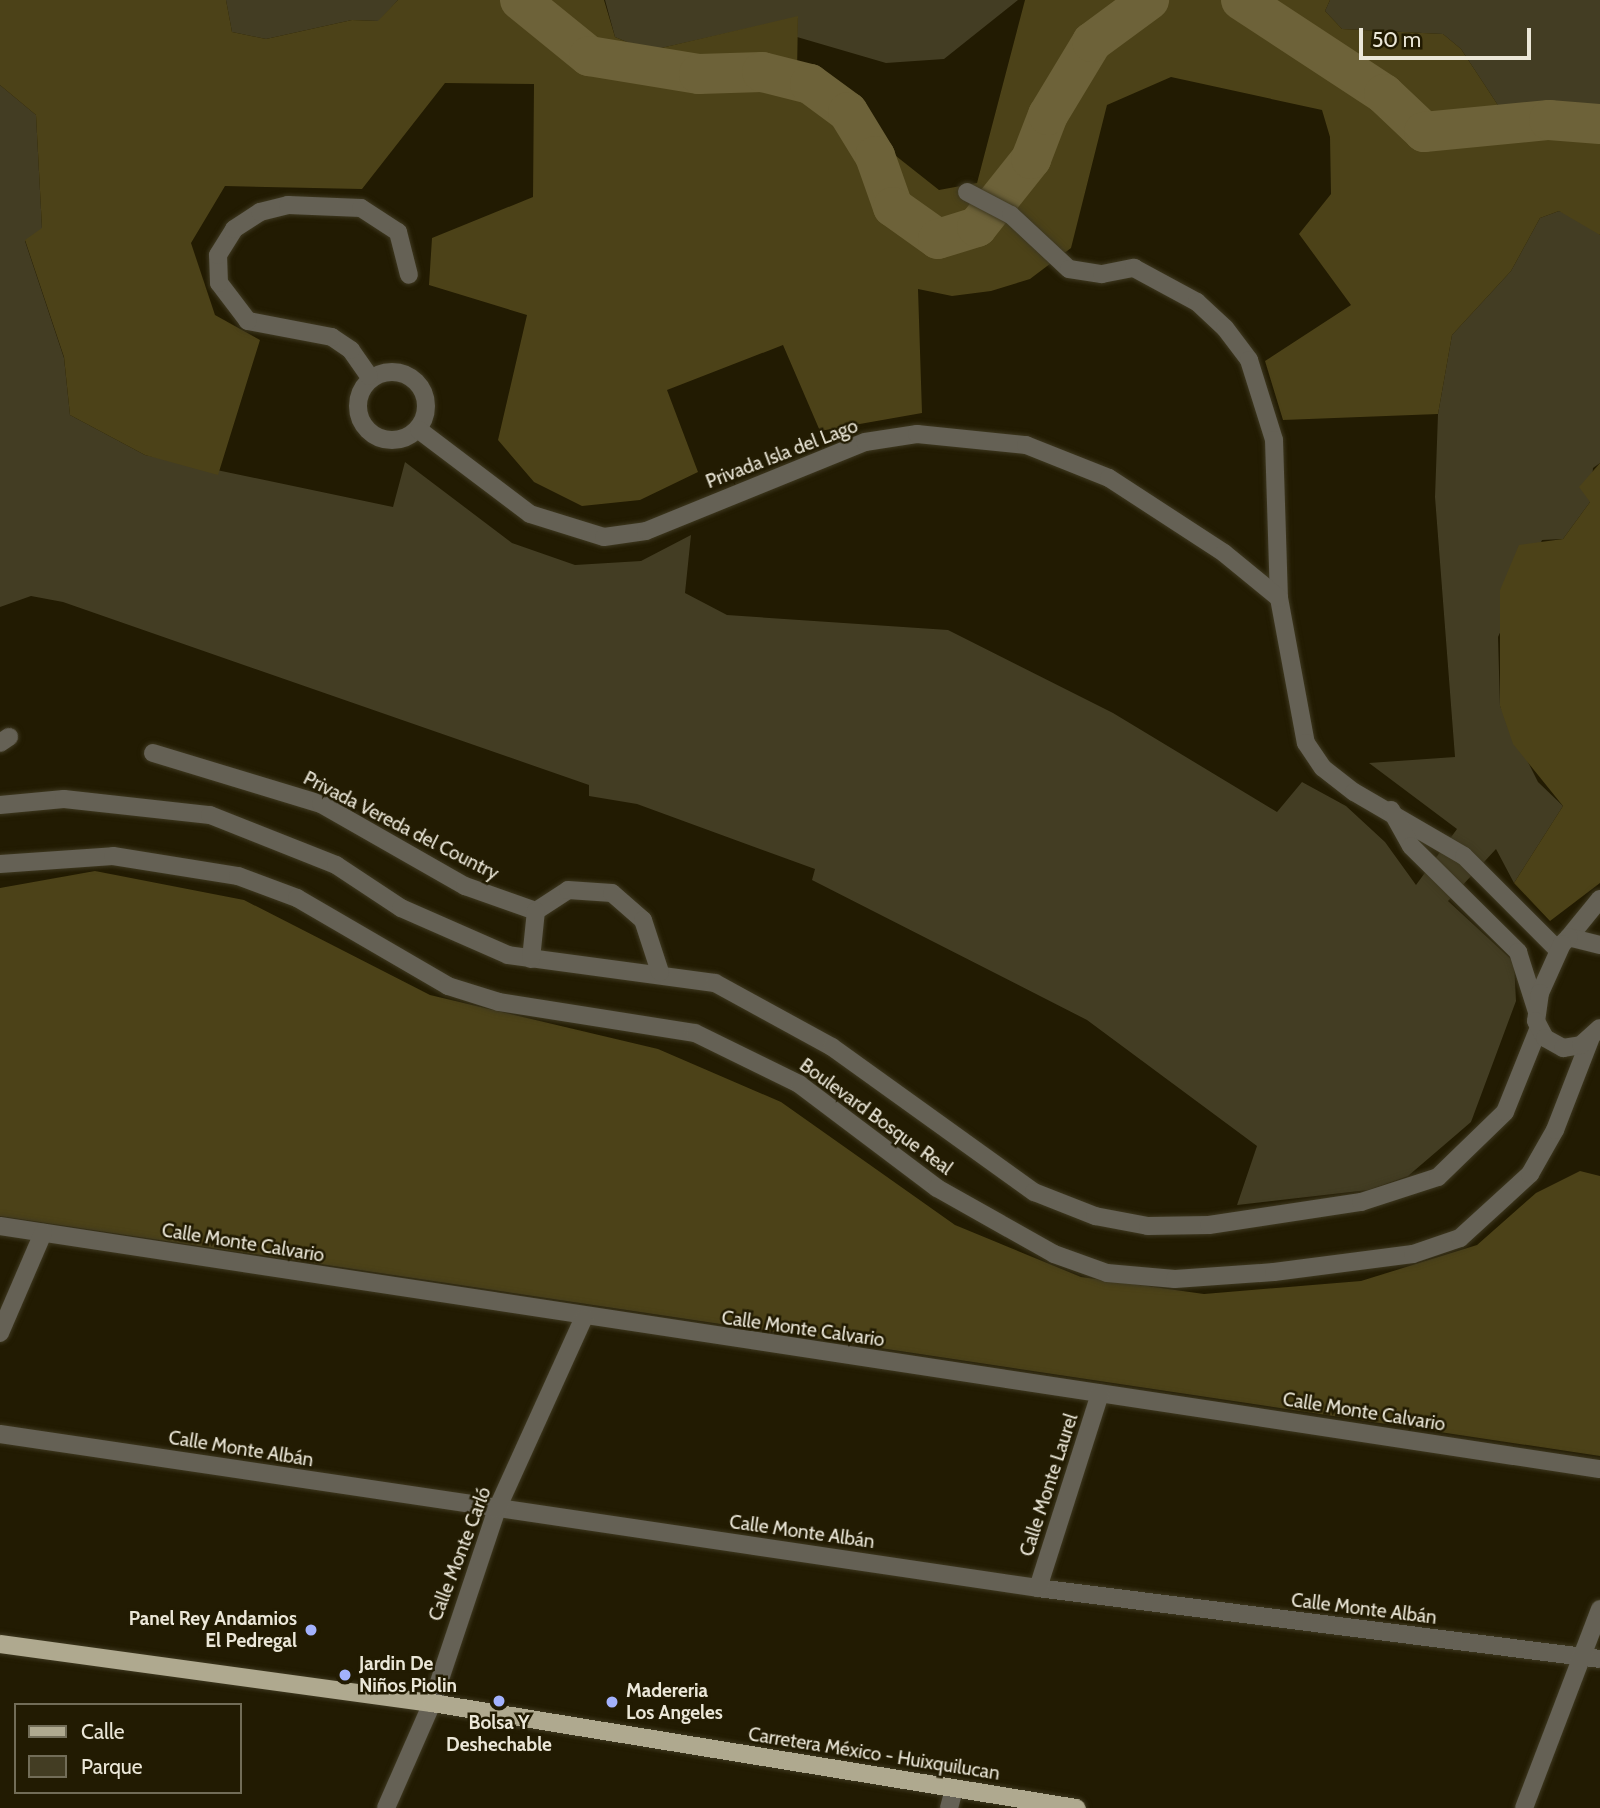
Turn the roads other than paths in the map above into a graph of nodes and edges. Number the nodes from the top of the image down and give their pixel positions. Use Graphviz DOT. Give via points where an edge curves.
graph roads {
  1 [pos="967,192"];
  2 [pos="410,275"];
  3 [pos="369,376"];
  4 [pos="419,430"];
  5 [pos="1279,598"];
  6 [pos="153,753"];
  7 [pos="0,805"];
  8 [pos="1391,809"];
  9 [pos="0,864"];
  10 [pos="1600,900"];
  11 [pos="536,911"];
  12 [pos="1564,943"];
  13 [pos="1600,945"];
  14 [pos="531,959"];
  15 [pos="660,972"];
  16 [pos="1537,1012"];
  17 [pos="1538,1030"];
  18 [pos="1596,1032"];
  19 [pos="0,1226"];
  20 [pos="43,1233"];
  21 [pos="583,1319"];
  22 [pos="0,1333"];
  23 [pos="1100,1394"];
  24 [pos="0,1434"];
  25 [pos="1600,1469"];
  26 [pos="497,1509"];
  27 [pos="1038,1588"];
  28 [pos="1600,1609"];
  29 [pos="0,1644"];
  30 [pos="1579,1658"];
  31 [pos="1600,1659"];
  32 [pos="432,1703"];
  33 [pos="954,1789"];
  34 [pos="386,1808"];
  35 [pos="949,1808"];
  36 [pos="1076,1808"];
  37 [pos="1524,1808"];
  1 -- 5 [label="street" via="1012,215 1069,269 1102,274 1134,268 1186,296 1225,328 1249,360 1274,440"];
  2 -- 3 [label="street" via="398,232 380,214 361,208 289,205 260,212 234,229 218,255 219,283 248,321 332,337 351,349"];
  3 -- 4 [label="street" via="407,374 422,388"];
  3 -- 4 [label="street" via="361,397 370,430 386,441 406,441"];
  4 -- 5 [label="street, Privada Isla del Lago" via="530,514 604,537 646,531 865,442 917,434 1026,446 1109,478 1224,553"];
  5 -- 8 [label="street" via="1306,743 1343,784"];
  6 -- 11 [label="street, Privada Vereda del Country" via="321,804 465,886"];
  7 -- 14 [label="street, Boulevard Bosque Real" via="64,799 210,815 336,864 401,908 468,942"];
  8 -- 12 [label="street" via="1464,856"];
  8 -- 16 [label="street" via="1410,846 1518,952"];
  9 -- 18 [label="street, Boulevard Bosque Real" via="113,856 238,876 297,898 448,986 499,1002 695,1033 799,1084 937,1188 1054,1254 1107,1273 1175,1279 1274,1272 1413,1254 1460,1238 1530,1174 1555,1130"];
  10 -- 12 [label="street"];
  11 -- 14 [label="street"];
  11 -- 15 [label="street" via="568,890 612,893 643,920"];
  12 -- 13 [label="street"];
  12 -- 16 [label="street"];
  14 -- 15 [label="street, Boulevard Bosque Real"];
  15 -- 17 [label="street, Boulevard Bosque Real" via="715,983 766,1006 1034,1192 1095,1216 1148,1226 1209,1225 1360,1202 1438,1177 1505,1112"];
  16 -- 17 [label="street"];
  17 -- 18 [label="street" via="1563,1048"];
  19 -- 20 [label="street, Calle Monte Calvario"];
  20 -- 21 [label="street, Calle Monte Calvario"];
  20 -- 22 [label="street"];
  21 -- 23 [label="street, Calle Monte Calvario"];
  21 -- 26 [label="street, Calle Monte Carló"];
  23 -- 25 [label="street, Calle Monte Calvario"];
  23 -- 27 [label="street, Calle Monte Laurel"];
  24 -- 26 [label="street, Calle Monte Albán"];
  26 -- 27 [label="street, Calle Monte Albán"];
  26 -- 32 [label="street, Calle Monte Carló"];
  27 -- 30 [label="street, Calle Monte Albán"];
  28 -- 30 [label="street"];
  29 -- 32 [label="main road, Carretera México - Huixquilucan"];
  30 -- 31 [label="street, Calle Monte Albán"];
  30 -- 37 [label="street"];
  32 -- 33 [label="main road, Carretera México - Huixquilucan"];
  32 -- 34 [label="street, Calle Monte Carló"];
  33 -- 35 [label="street"];
  33 -- 36 [label="main road, Carretera México - Huixquilucan"];
}
